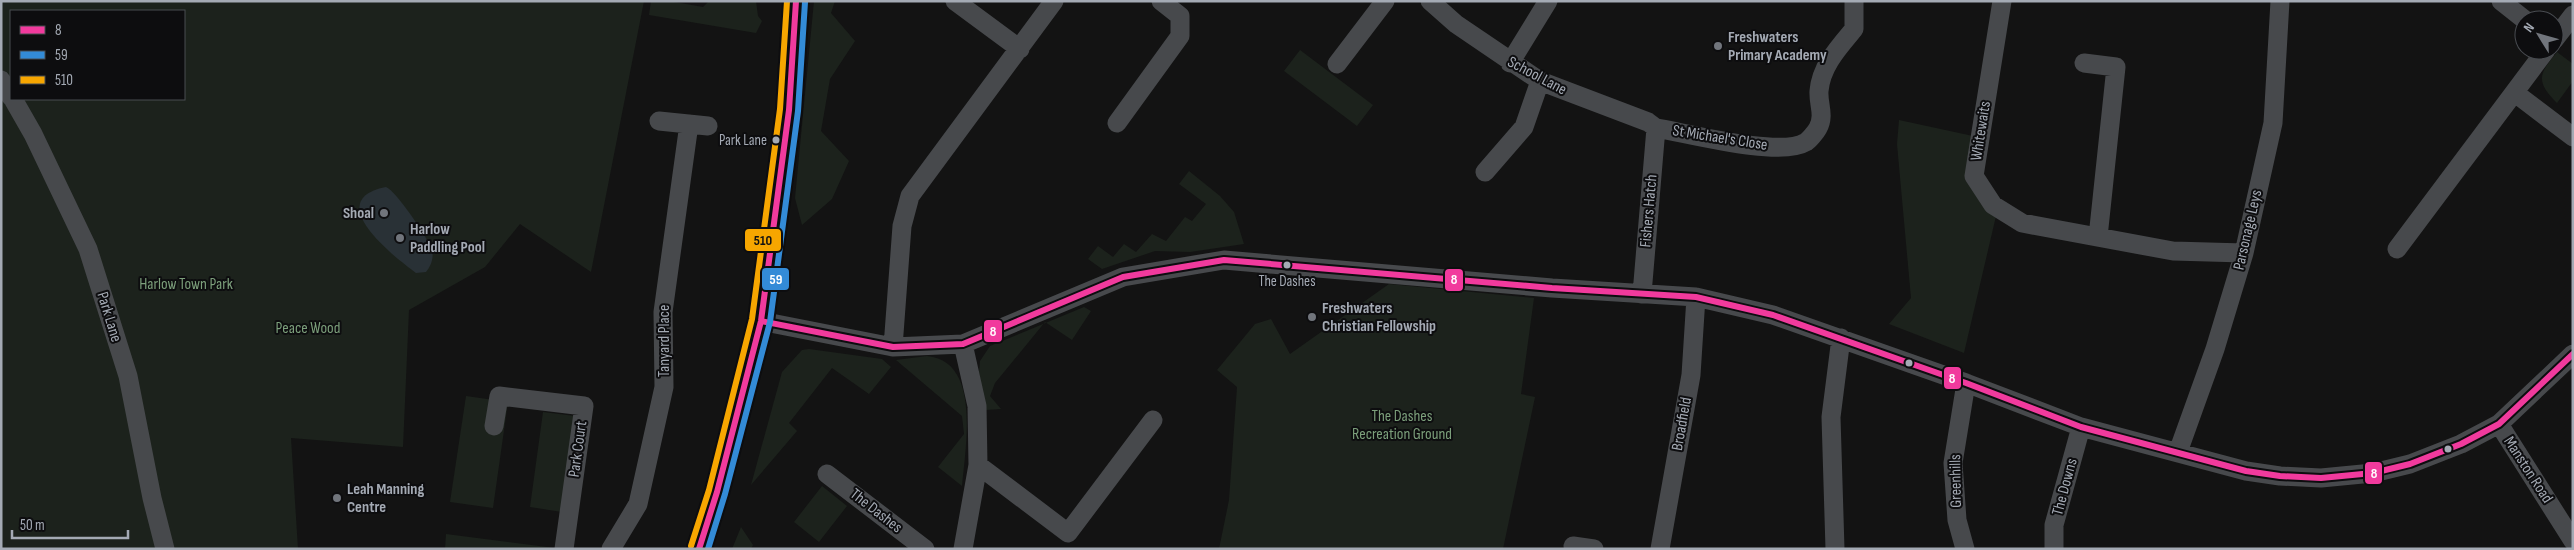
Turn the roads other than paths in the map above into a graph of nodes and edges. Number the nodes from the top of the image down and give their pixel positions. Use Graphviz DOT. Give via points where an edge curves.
graph roads {
  1 [pos="796,1"];
  2 [pos="955,1"];
  3 [pos="1054,1"];
  4 [pos="1161,1"];
  5 [pos="1384,1"];
  6 [pos="1430,1"];
  7 [pos="1548,1"];
  8 [pos="1854,1"];
  9 [pos="2002,1"];
  10 [pos="2280,1"];
  11 [pos="2501,1"];
  12 [pos="2514,11"];
  13 [pos="2573,15"];
  14 [pos="2564,27"];
  15 [pos="1020,48"];
  16 [pos="2539,60"];
  17 [pos="1510,63"];
  18 [pos="2084,63"];
  19 [pos="1337,64"];
  20 [pos="1,80"];
  21 [pos="1540,82"];
  22 [pos="2514,93"];
  23 [pos="10,95"];
  24 [pos="13,100"];
  25 [pos="659,121"];
  26 [pos="1117,123"];
  27 [pos="689,124"];
  28 [pos="708,126"];
  29 [pos="1656,128"];
  30 [pos="2573,136"];
  31 [pos="1485,172"];
  32 [pos="2098,237"];
  33 [pos="2397,249"];
  34 [pos="2244,253"];
  35 [pos="1642,294"];
  36 [pos="1696,297"];
  37 [pos="761,320"];
  38 [pos="1841,338"];
  39 [pos="963,344"];
  40 [pos="893,347"];
  41 [pos="2573,354"];
  42 [pos="1966,383"];
  43 [pos="1153,420"];
  44 [pos="2499,424"];
  45 [pos="494,426"];
  46 [pos="2081,427"];
  47 [pos="2178,452"];
  48 [pos="978,465"];
  49 [pos="827,474"];
  50 [pos="2573,541"];
  51 [pos="1573,546"];
  52 [pos="165,549"];
  53 [pos="564,549"];
  54 [pos="611,549"];
  55 [pos="699,549"];
  56 [pos="925,549"];
  57 [pos="963,549"];
  58 [pos="1594,549"];
  59 [pos="1660,549"];
  60 [pos="1835,549"];
  61 [pos="1965,549"];
  62 [pos="2054,549"];
  1 -- 37 [label="street" via="789,110"];
  2 -- 15 [label="street"];
  3 -- 15 [label="street"];
  4 -- 26 [label="street" via="1180,16 1180,36"];
  5 -- 19 [label="street"];
  6 -- 17 [label="street, School Lane"];
  7 -- 17 [label="street"];
  8 -- 29 [label="street, St Michael's Close" via="1854,29 1823,72 1819,91 1822,112 1818,128 1806,142 1790,147 1765,148"];
  9 -- 32 [label="street, Whitewaits" via="1974,176 1993,205 2022,223"];
  10 -- 34 [label="street, Parsonage Leys" via="2273,123"];
  11 -- 12 [label="street"];
  13 -- 14 [label="street"];
  15 -- 40 [label="street" via="910,196 902,226"];
  16 -- 22 [label="street"];
  17 -- 21 [label="street, School Lane"];
  18 -- 32 [label="street" via="2116,66"];
  20 -- 23 [label="street, Park Lane"];
  21 -- 29 [label="street, School Lane" via="1648,122"];
  21 -- 31 [label="street" via="1524,127"];
  22 -- 30 [label="street"];
  22 -- 33 [label="street"];
  24 -- 52 [label="street, Park Lane" via="88,248 128,376"];
  25 -- 27 [label="street"];
  27 -- 28 [label="street"];
  27 -- 54 [label="street, Tanyard Place" via="663,312 664,387 638,504"];
  29 -- 35 [label="street, Fishers Hatch"];
  32 -- 34 [label="street, Whitewaits" via="2173,250"];
  34 -- 47 [label="street, Parsonage Leys" via="2215,349"];
  35 -- 36 [label="street"];
  35 -- 39 [label="street" via="1224,260 1123,277"];
  36 -- 38 [label="street" via="1773,315"];
  36 -- 59 [label="street, Broadfield" via="1691,375"];
  37 -- 40 [label="street"];
  37 -- 55 [label="street"];
  38 -- 42 [label="street"];
  38 -- 60 [label="street" via="1831,417"];
  39 -- 40 [label="street"];
  39 -- 48 [label="street" via="977,406"];
  41 -- 44 [label="street"];
  42 -- 46 [label="street"];
  42 -- 61 [label="street, Greenhills" via="1953,463 1957,520"];
  43 -- 48 [label="street" via="1068,533"];
  44 -- 47 [label="street" via="2461,444 2410,464 2372,473 2321,478 2246,470"];
  44 -- 50 [label="street, Manston Road"];
  45 -- 53 [label="street, Park Court" via="499,396 584,406"];
  46 -- 47 [label="street"];
  46 -- 62 [label="street, The Downs" via="2054,525"];
  48 -- 57 [label="street"];
  49 -- 56 [label="street, The Dashes"];
  51 -- 58 [label="street"];
}
